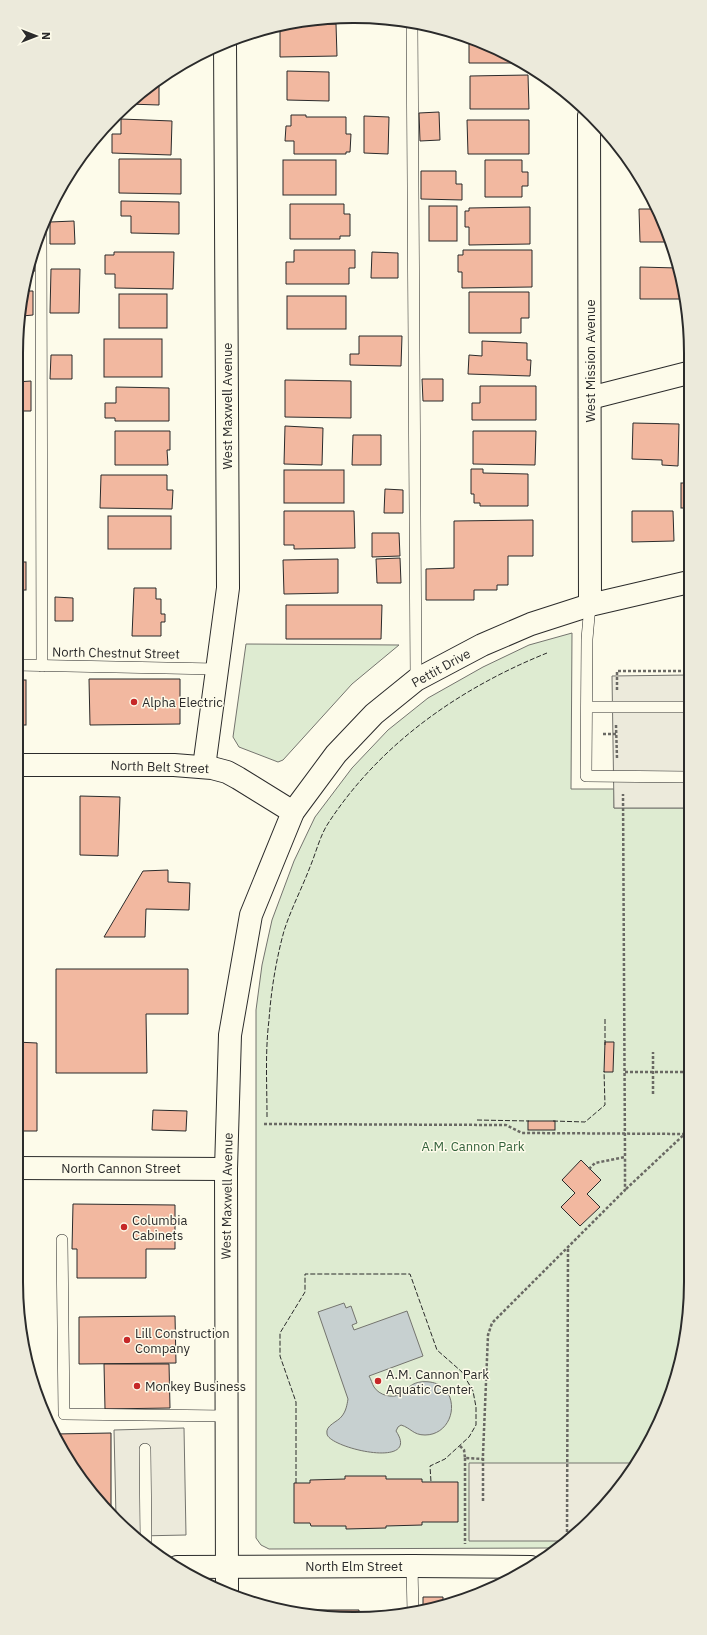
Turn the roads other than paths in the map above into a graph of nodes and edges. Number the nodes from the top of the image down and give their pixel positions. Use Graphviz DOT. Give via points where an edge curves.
graph roads {
  1 [pos="412,28"];
  2 [pos="225,49"];
  3 [pos="589,122"];
  4 [pos="41,247"];
  5 [pos="684,374"];
  6 [pos="590,398"];
  7 [pos="684,583"];
  8 [pos="590,605"];
  9 [pos="23,665"];
  10 [pos="42,666"];
  11 [pos="216,669"];
  12 [pos="416,680"];
  13 [pos="587,707"];
  14 [pos="684,708"];
  15 [pos="23,765"];
  16 [pos="204,767"];
  17 [pos="684,777"];
  18 [pos="293,812"];
  19 [pos="23,1168"];
  20 [pos="226,1169"];
  21 [pos="62,1240"];
  22 [pos="226,1416"];
  23 [pos="145,1449"];
  24 [pos="146,1539"];
  25 [pos="227,1566"];
  26 [pos="412,1566"];
  27 [pos="186,1567"];
  28 [pos="521,1567"];
  29 [pos="227,1587"];
  30 [pos="413,1607"];
  1 -- 12 [label="lane"];
  2 -- 11 [label="street, West Maxwell Avenue" via="228,588"];
  3 -- 6 [label="street, West Mission Avenue"];
  4 -- 10 [label="lane"];
  5 -- 6 [label="street"];
  6 -- 8 [label="street, West Mission Avenue"];
  7 -- 8 [label="street, Pettit Drive"];
  8 -- 12 [label="street, Pettit Drive" via="531,624 482,645"];
  8 -- 13 [label="lane"];
  9 -- 10 [label="lane, North Chestnut Street"];
  10 -- 11 [label="lane, North Chestnut Street"];
  11 -- 16 [label="street, West Maxwell Avenue"];
  12 -- 18 [label="street, Pettit Drive" via="374,714 336,754"];
  13 -- 14 [label="lane"];
  13 -- 17 [label="lane" via="586,776"];
  15 -- 16 [label="street, North Belt Street"];
  16 -- 18 [label="street, North Belt Street" via="227,772"];
  18 -- 20 [label="street, West Maxwell Avenue" via="251,914 230,1035"];
  19 -- 20 [label="street, North Cannon Street"];
  20 -- 22 [label="street, West Maxwell Avenue"];
  21 -- 22 [label="lane" via="64,1414"];
  22 -- 25 [label="street, West Maxwell Avenue"];
  23 -- 24 [label="lane"];
  25 -- 26 [label="street, North Elm Street"];
  25 -- 27 [label="street, North Elm Street"];
  25 -- 29 [label="street, West Maxwell Avenue"];
  26 -- 28 [label="street, North Elm Street"];
  26 -- 30 [label="lane"];
}
